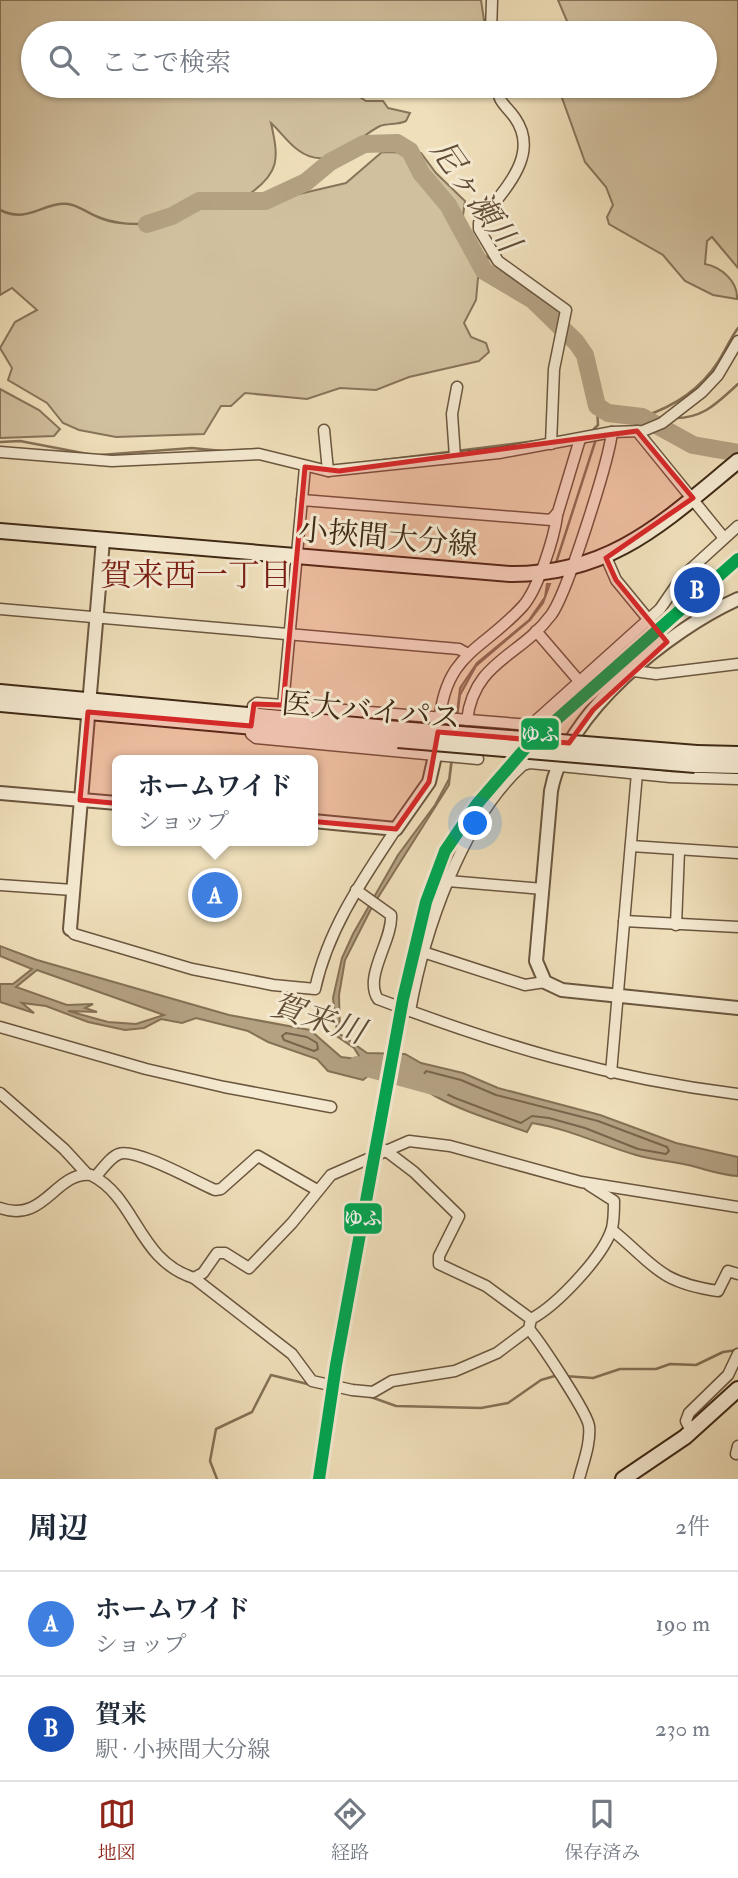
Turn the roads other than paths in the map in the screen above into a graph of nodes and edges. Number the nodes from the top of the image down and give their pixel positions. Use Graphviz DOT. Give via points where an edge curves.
graph roads {
  1 [pos="492,0"];
  2 [pos="491,21"];
  3 [pos="499,98"];
  4 [pos="738,341"];
  5 [pos="457,387"];
  6 [pos="324,430"];
  7 [pos="636,431"];
  8 [pos="608,433"];
  9 [pos="585,438"];
  10 [pos="551,444"];
  11 [pos="0,452"];
  12 [pos="455,457"];
  13 [pos="738,461"];
  14 [pos="305,467"];
  15 [pos="328,471"];
  16 [pos="693,498"];
  17 [pos="302,500"];
  18 [pos="557,515"];
  19 [pos="738,526"];
  20 [pos="0,531"];
  21 [pos="724,538"];
  22 [pos="103,540"];
  23 [pos="297,557"];
  24 [pos="606,557"];
  25 [pos="553,572"];
  26 [pos="738,599"];
  27 [pos="0,609"];
  28 [pos="96,617"];
  29 [pos="648,619"];
  30 [pos="536,631"];
  31 [pos="290,635"];
  32 [pos="667,642"];
  33 [pos="468,654"];
  34 [pos="738,664"];
  35 [pos="634,671"];
  36 [pos="579,681"];
  37 [pos="0,692"];
  38 [pos="0,704"];
  39 [pos="283,705"];
  40 [pos="89,706"];
  41 [pos="439,718"];
  42 [pos="467,720"];
  43 [pos="252,721"];
  44 [pos="738,754"];
  45 [pos="435,756"];
  46 [pos="478,759"];
  47 [pos="696,759"];
  48 [pos="558,765"];
  49 [pos="738,766"];
  50 [pos="637,774"];
  51 [pos="738,779"];
  52 [pos="0,793"];
  53 [pos="80,800"];
  54 [pos="112,803"];
  55 [pos="318,821"];
  56 [pos="396,829"];
  57 [pos="631,846"];
  58 [pos="679,851"];
  59 [pos="738,853"];
  60 [pos="448,881"];
  61 [pos="0,885"];
  62 [pos="542,889"];
  63 [pos="73,890"];
  64 [pos="356,890"];
  65 [pos="624,921"];
  66 [pos="676,925"];
  67 [pos="738,928"];
  68 [pos="69,929"];
  69 [pos="423,952"];
  70 [pos="545,982"];
  71 [pos="618,996"];
  72 [pos="738,1008"];
  73 [pos="411,1011"];
  74 [pos="0,1027"];
  75 [pos="611,1073"];
  76 [pos="0,1093"];
  77 [pos="738,1094"];
  78 [pos="331,1107"];
  79 [pos="385,1150"];
  80 [pos="91,1175"];
  81 [pos="582,1182"];
  82 [pos="317,1190"];
  83 [pos="738,1207"];
  84 [pos="0,1208"];
  85 [pos="612,1230"];
  86 [pos="738,1274"];
  87 [pos="194,1278"];
  88 [pos="530,1324"];
  89 [pos="738,1354"];
  90 [pos="738,1389"];
  91 [pos="691,1431"];
  92 [pos="579,1479"];
  93 [pos="623,1479"];
  1 -- 2 [label="street"];
  3 -- 10 [label="street" via="521,130 522,155 516,176 479,229 498,261 556,301 565,313 553,381"];
  4 -- 7 [label="street" via="715,378 654,428"];
  5 -- 12 [label="street" via="452,414"];
  6 -- 15 [label="street"];
  7 -- 8 [label="street"];
  7 -- 16 [label="street"];
  8 -- 9 [label="street"];
  8 -- 25 [label="street"];
  9 -- 10 [label="street"];
  9 -- 18 [label="street"];
  10 -- 12 [label="street"];
  11 -- 14 [label="street" via="112,461 259,454"];
  12 -- 15 [label="street"];
  13 -- 16 [label="main road, 小挾間大分線"];
  14 -- 15 [label="street"];
  14 -- 17 [label="street"];
  16 -- 21 [label="street"];
  16 -- 24 [label="main road, 小挾間大分線" via="642,538"];
  17 -- 18 [label="street" via="548,521"];
  17 -- 23 [label="street"];
  18 -- 25 [label="street"];
  19 -- 21 [label="street"];
  20 -- 22 [label="main road, 小挾間大分線"];
  21 -- 29 [label="street" via="682,577"];
  22 -- 23 [label="main road, 小挾間大分線"];
  22 -- 28 [label="street"];
  23 -- 25 [label="main road, 小挾間大分線"];
  23 -- 31 [label="street"];
  24 -- 25 [label="main road, 小挾間大分線"];
  24 -- 29 [label="street" via="616,580"];
  25 -- 30 [label="street" via="555,609"];
  25 -- 33 [label="street" via="523,606"];
  26 -- 32 [label="street"];
  27 -- 28 [label="street"];
  28 -- 31 [label="street"];
  28 -- 40 [label="street"];
  29 -- 32 [label="street"];
  29 -- 36 [label="street"];
  30 -- 36 [label="street"];
  30 -- 42 [label="street" via="481,679 470,697"];
  31 -- 33 [label="street" via="459,649"];
  31 -- 39 [label="street"];
  32 -- 35 [label="street"];
  33 -- 41 [label="street" via="447,683"];
  34 -- 35 [label="street" via="656,674"];
  35 -- 48 [label="street" via="583,720"];
  36 -- 42 [label="street" via="531,725"];
  37 -- 40 [label="main road, 医大バイパス"];
  38 -- 40 [label="main road, 医大バイパス"];
  39 -- 41 [label="street"];
  39 -- 43 [label="street" via="255,703"];
  40 -- 43 [label="main road, 医大バイパス"];
  40 -- 53 [label="street"];
  41 -- 42 [label="street"];
  41 -- 45 [label="street"];
  43 -- 45 [label="street" via="256,738"];
  43 -- 47 [label="main road, 医大バイパス, bridge"];
  44 -- 47 [label="main road, 医大バイパス"];
  45 -- 46 [label="street"];
  45 -- 56 [label="street" via="426,787"];
  47 -- 49 [label="main road, 医大バイパス"];
  48 -- 50 [label="street"];
  48 -- 60 [label="street" via="530,763 518,770 484,816"];
  48 -- 62 [label="street" via="551,791"];
  50 -- 51 [label="street"];
  50 -- 57 [label="street"];
  52 -- 53 [label="street"];
  53 -- 54 [label="street"];
  53 -- 63 [label="street"];
  55 -- 56 [label="street"];
  56 -- 64 [label="street"];
  57 -- 58 [label="street"];
  57 -- 65 [label="street"];
  58 -- 59 [label="street"];
  58 -- 66 [label="street"];
  60 -- 62 [label="street"];
  60 -- 69 [label="street"];
  61 -- 63 [label="street"];
  62 -- 70 [label="street" via="536,961"];
  63 -- 68 [label="street"];
  64 -- 68 [label="street" via="330,941 315,989 192,969 99,943"];
  64 -- 73 [label="street" via="391,915 375,979 376,997"];
  65 -- 66 [label="street"];
  65 -- 71 [label="street"];
  66 -- 67 [label="street"];
  69 -- 70 [label="street" via="525,985"];
  69 -- 73 [label="street"];
  70 -- 71 [label="street" via="562,990"];
  71 -- 72 [label="street"];
  71 -- 75 [label="street"];
  73 -- 75 [label="street" via="510,1048"];
  74 -- 78 [label="street" via="146,1069"];
  75 -- 77 [label="street"];
  76 -- 80 [label="street"];
  79 -- 81 [label="street" via="410,1141 450,1146"];
  79 -- 82 [label="street" via="338,1170"];
  79 -- 88 [label="street" via="459,1216 439,1264 486,1286"];
  80 -- 82 [label="street" via="124,1153 169,1167 215,1190 258,1156"];
  80 -- 84 [label="street" via="71,1180 30,1210"];
  80 -- 87 [label="street" via="134,1219 155,1255"];
  81 -- 83 [label="street"];
  81 -- 85 [label="street" via="614,1200"];
  82 -- 87 [label="street" via="253,1266 243,1267 225,1253 217,1253"];
  85 -- 86 [label="street" via="645,1262 671,1279 718,1292 728,1271"];
  85 -- 88 [label="street" via="587,1268"];
  87 -- 88 [label="street" via="288,1350 312,1381 349,1390 373,1392 392,1381 455,1371 497,1353"];
  88 -- 92 [label="street" via="587,1422 587,1448"];
  89 -- 91 [label="street" via="728,1375 687,1415"];
  90 -- 91 [label="main road"];
  91 -- 93 [label="main road"];
}
